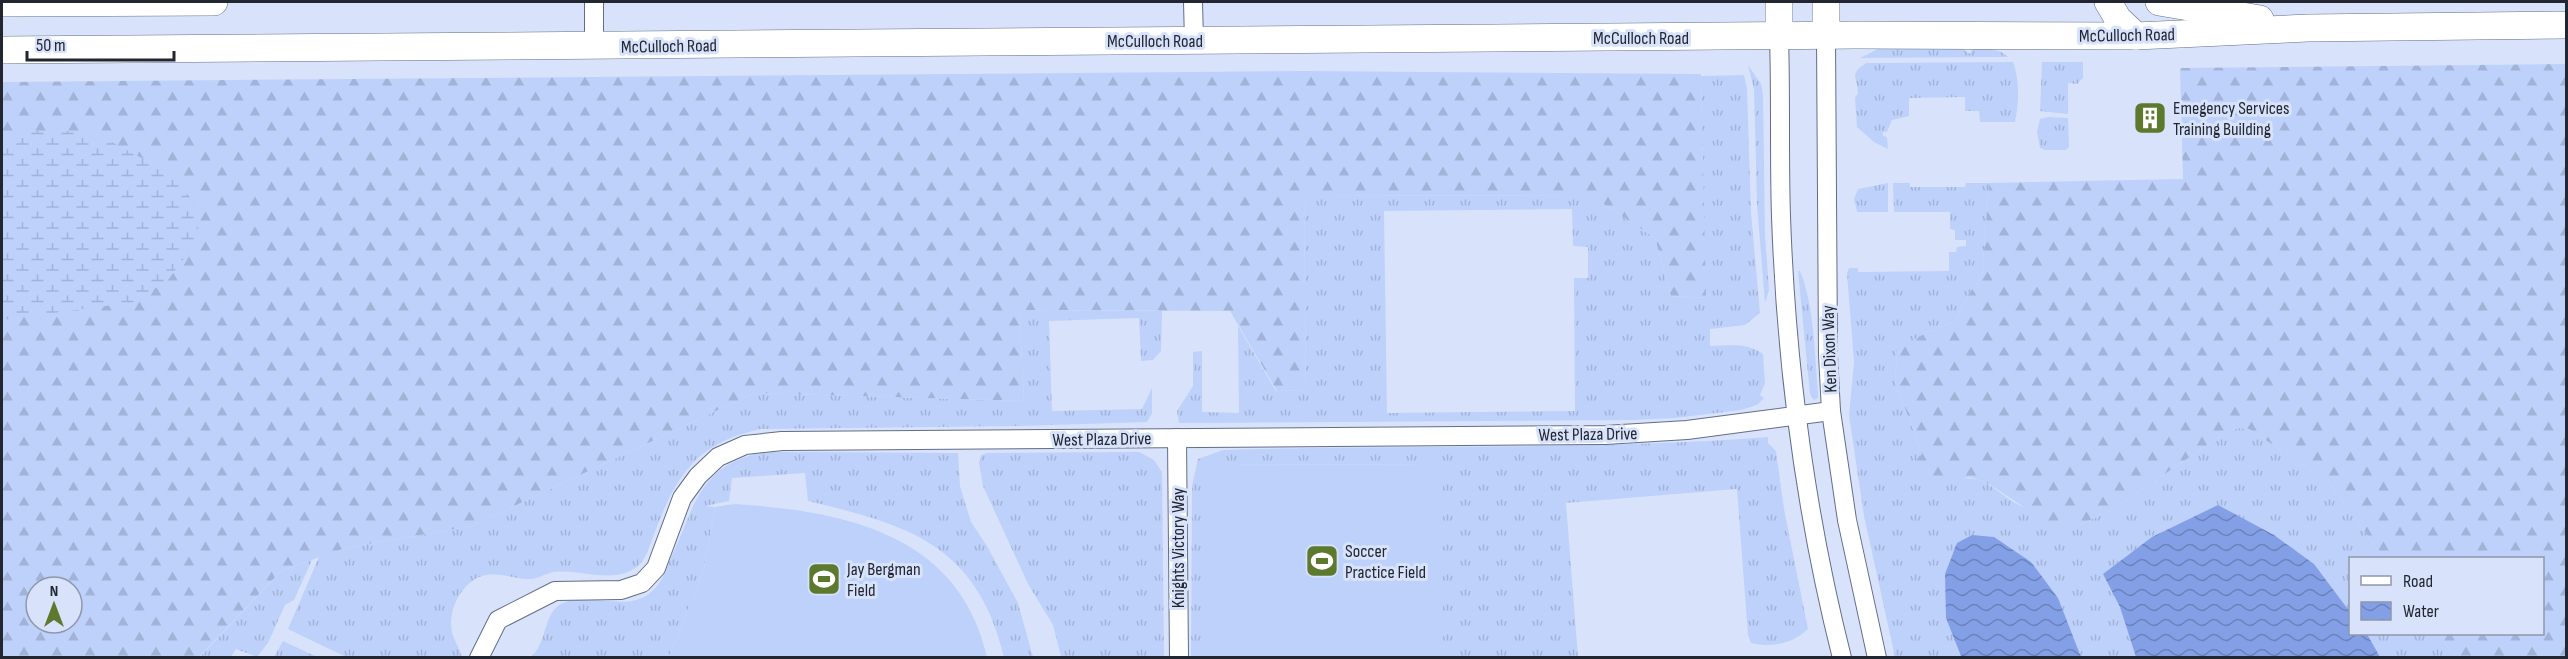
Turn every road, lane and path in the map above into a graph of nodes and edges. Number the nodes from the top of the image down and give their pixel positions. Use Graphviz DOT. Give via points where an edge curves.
graph roads {
  1 [pos="214,2"];
  2 [pos="594,2"];
  3 [pos="1193,2"];
  4 [pos="1779,2"];
  5 [pos="1826,2"];
  6 [pos="2108,2"];
  7 [pos="2159,2"];
  8 [pos="2,3"];
  9 [pos="2566,25"];
  10 [pos="2308,28"];
  11 [pos="1826,36"];
  12 [pos="2136,36"];
  13 [pos="1779,38"];
  14 [pos="1194,41"];
  15 [pos="594,46"];
  16 [pos="2,50"];
  17 [pos="1832,411"];
  18 [pos="1798,416"];
  19 [pos="1177,438"];
  20 [pos="479,657"];
  21 [pos="1179,657"];
  22 [pos="1842,657"];
  23 [pos="1877,657"];
  1 -- 8 [label="main road"];
  2 -- 15 [label="street"];
  3 -- 14 [label="street"];
  4 -- 13 [label="main road"];
  5 -- 11 [label="main road"];
  6 -- 12 [label="main road" via="2118,19"];
  7 -- 10 [label="main road, McCulloch Road"];
  9 -- 10 [label="main road, McCulloch Road"];
  10 -- 12 [label="main road, McCulloch Road"];
  11 -- 12 [label="main road, McCulloch Road"];
  11 -- 13 [label="main road, McCulloch Road"];
  11 -- 17 [label="street, Ken Dixon Way" via="1828,355"];
  13 -- 14 [label="main road, McCulloch Road"];
  13 -- 18 [label="street, Ken Dixon Way" via="1786,311"];
  14 -- 15 [label="main road, McCulloch Road"];
  15 -- 16 [label="main road, McCulloch Road"];
  17 -- 18 [label="street, West Plaza Drive"];
  17 -- 23 [label="street, Ken Dixon Way" via="1847,520"];
  18 -- 19 [label="street, West Plaza Drive" via="1687,430 1605,435"];
  18 -- 22 [label="street, Ken Dixon Way" via="1815,528"];
  19 -- 20 [label="street, West Plaza Drive" via="782,441 745,445 718,457 698,476 682,498 656,568 642,583 621,590 555,591 498,620"];
  19 -- 21 [label="street, Knights Victory Way"];
}
